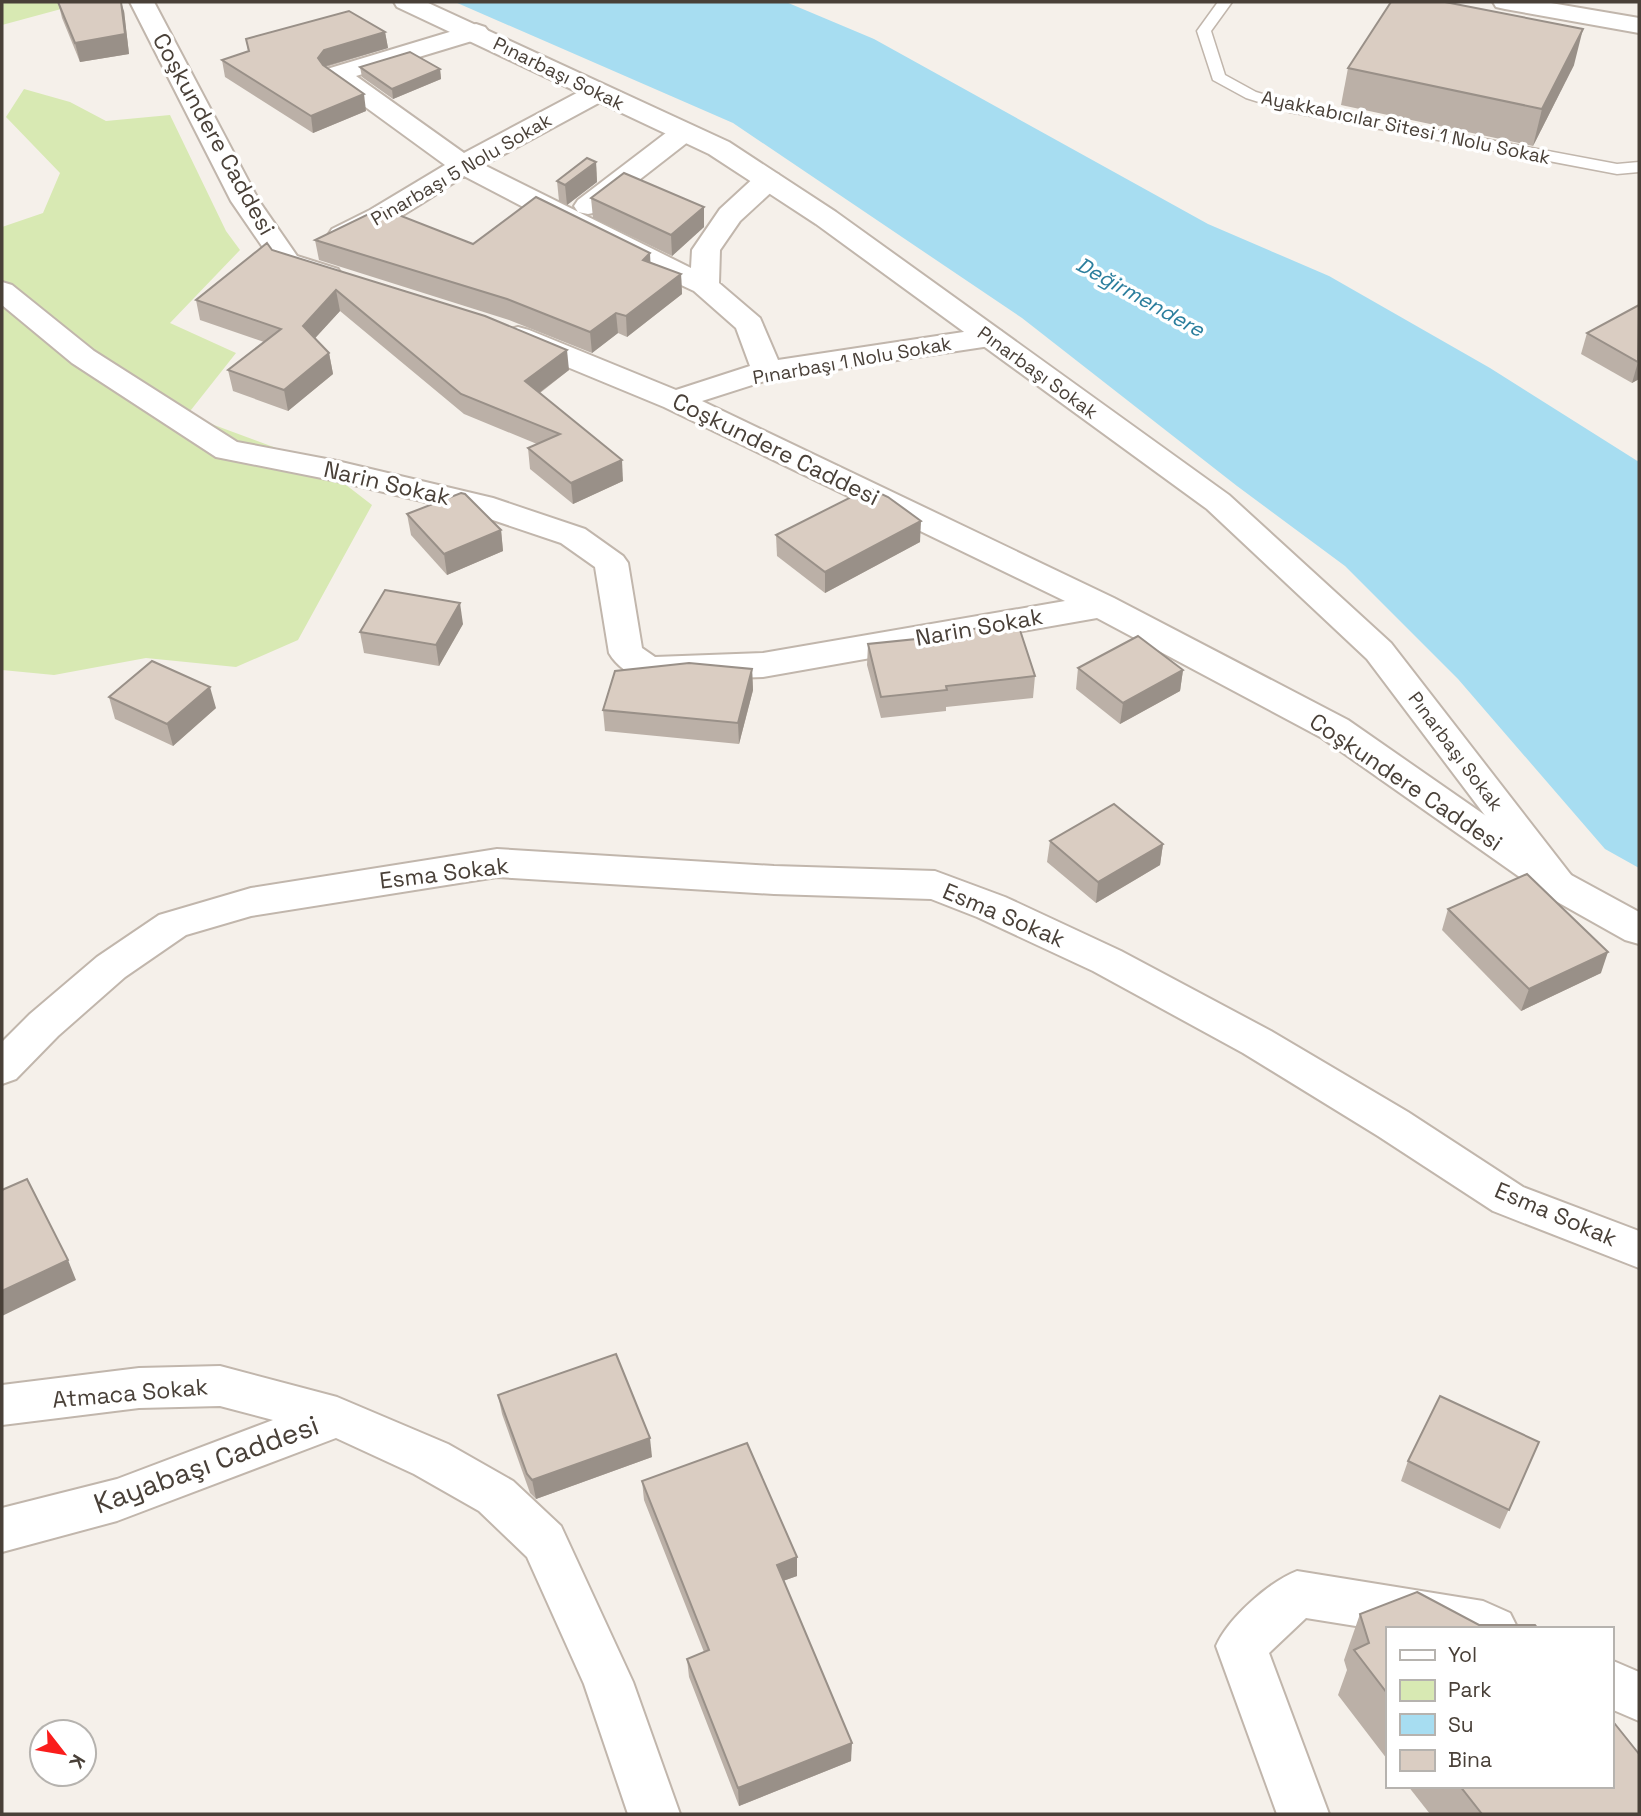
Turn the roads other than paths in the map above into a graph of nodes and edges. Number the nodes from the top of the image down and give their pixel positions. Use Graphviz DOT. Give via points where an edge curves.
graph roads {
  1 [pos="142,2"];
  2 [pos="406,2"];
  3 [pos="1225,2"];
  4 [pos="1505,2"];
  5 [pos="1639,26"];
  6 [pos="475,32"];
  7 [pos="597,93"];
  8 [pos="684,132"];
  9 [pos="463,165"];
  10 [pos="1639,167"];
  11 [pos="768,180"];
  12 [pos="569,220"];
  13 [pos="287,262"];
  14 [pos="352,282"];
  15 [pos="704,285"];
  16 [pos="2,291"];
  17 [pos="486,325"];
  18 [pos="990,337"];
  19 [pos="767,371"];
  20 [pos="675,400"];
  21 [pos="1102,606"];
  22 [pos="1558,885"];
  23 [pos="1639,930"];
  24 [pos="2,1068"];
  25 [pos="1639,1250"];
  26 [pos="2,1405"];
  27 [pos="337,1417"];
  28 [pos="2,1530"];
  29 [pos="1489,1627"];
  30 [pos="1613,1685"];
  31 [pos="1639,1697"];
  32 [pos="654,1814"];
  33 [pos="1303,1814"];
  1 -- 13 [label="street, Coşkundere Caddesi" via="245,201"];
  2 -- 6 [label="street, Pınarbaşı Sokak"];
  3 -- 10 [label="lane, Ayakkabıcılar Sitesi 1 Nolu Sokak" via="1204,31 1218,77 1251,95 1290,107 1616,169"];
  4 -- 5 [label="street"];
  6 -- 7 [label="street, Pınarbaşı Sokak"];
  6 -- 9 [label="street" via="336,74"];
  7 -- 8 [label="street, Pınarbaşı Sokak"];
  7 -- 9 [label="street, Pınarbaşı 5 Nolu Sokak"];
  8 -- 11 [label="street, Pınarbaşı Sokak"];
  8 -- 12 [label="street"];
  9 -- 12 [label="street"];
  9 -- 13 [label="street, Pınarbaşı 5 Nolu Sokak" via="380,216"];
  11 -- 15 [label="street" via="730,215 706,250"];
  11 -- 18 [label="street, Pınarbaşı Sokak"];
  12 -- 15 [label="street"];
  13 -- 14 [label="street"];
  15 -- 19 [label="street" via="750,324"];
  16 -- 21 [label="street, Narin Sokak" via="83,356 227,450 482,505 573,536 611,564 626,653 648,669 762,665"];
  17 -- 20 [label="street, Coşkundere Caddesi"];
  18 -- 19 [label="street, Pınarbaşı 1 Nolu Sokak"];
  18 -- 22 [label="street, Pınarbaşı Sokak" via="1218,502 1380,650"];
  19 -- 20 [label="street, Pınarbaşı 1 Nolu Sokak"];
  20 -- 21 [label="street, Coşkundere Caddesi"];
  21 -- 22 [label="street, Coşkundere Caddesi" via="1335,729"];
  22 -- 23 [label="street, Coşkundere Caddesi"];
  24 -- 25 [label="street, Esma Sokak" via="111,967 173,925 251,902 497,863 935,885 1107,961 1223,1024 1393,1124 1508,1199"];
  26 -- 27 [label="street, Atmaca Sokak" via="139,1388 220,1386"];
  27 -- 28 [label="street, Kayabaşı Caddesi" via="117,1500"];
  27 -- 32 [label="street, Kayabaşı Caddesi" via="431,1459 496,1496 544,1542 608,1682"];
  29 -- 33 [label="street" via="1297,1594 1241,1646"];
  30 -- 31 [label="street"];
}
